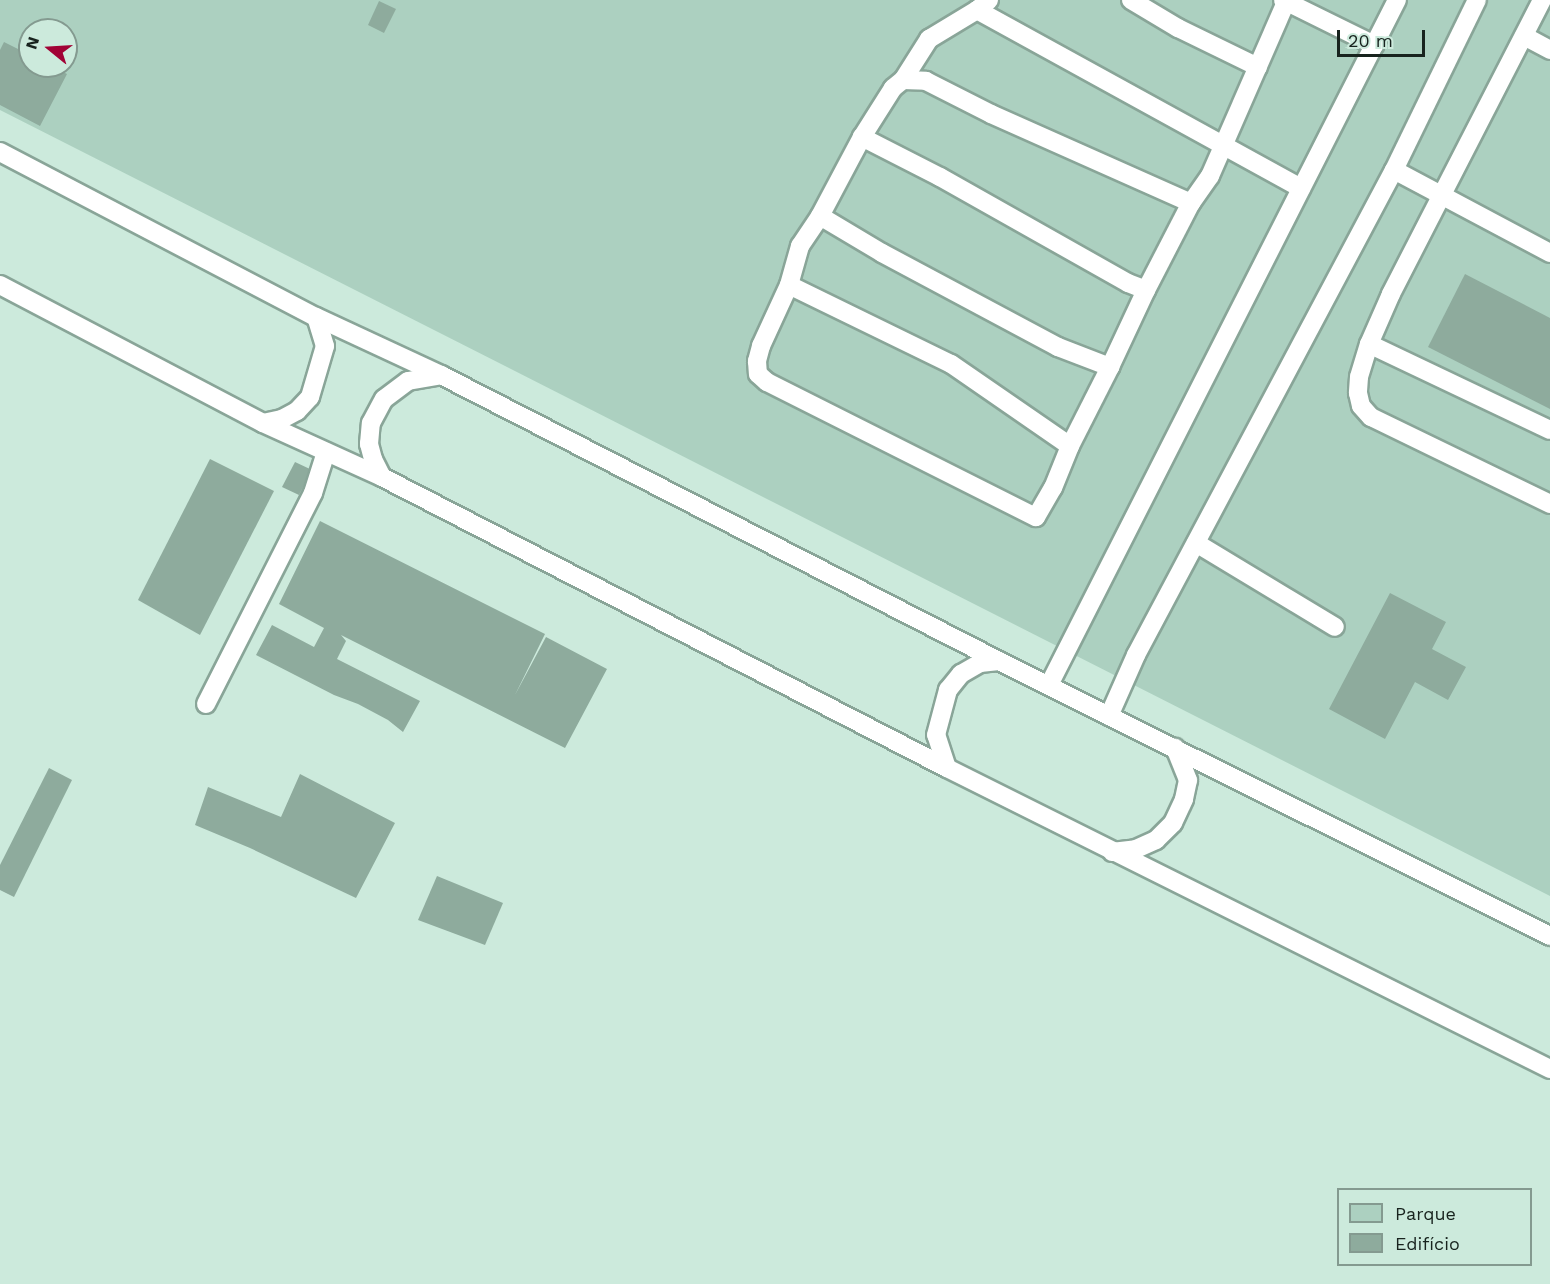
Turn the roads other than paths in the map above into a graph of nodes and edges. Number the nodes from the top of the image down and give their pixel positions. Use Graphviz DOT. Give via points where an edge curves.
graph roads {
  1 [pos="1131,0"];
  2 [pos="1397,0"];
  3 [pos="1477,0"];
  4 [pos="1542,0"];
  5 [pos="1284,1"];
  6 [pos="983,5"];
  7 [pos="1524,36"];
  8 [pos="1374,45"];
  9 [pos="1550,50"];
  10 [pos="1258,67"];
  11 [pos="903,80"];
  12 [pos="862,137"];
  13 [pos="1223,145"];
  14 [pos="0,152"];
  15 [pos="1394,170"];
  16 [pos="1301,188"];
  17 [pos="1443,197"];
  18 [pos="1191,203"];
  19 [pos="820,216"];
  20 [pos="1550,253"];
  21 [pos="0,285"];
  22 [pos="789,285"];
  23 [pos="1146,290"];
  24 [pos="316,317"];
  25 [pos="1369,344"];
  26 [pos="1110,367"];
  27 [pos="441,375"];
  28 [pos="263,423"];
  29 [pos="1550,430"];
  30 [pos="1070,446"];
  31 [pos="326,452"];
  32 [pos="382,477"];
  33 [pos="1550,504"];
  34 [pos="1196,543"];
  35 [pos="1335,627"];
  36 [pos="999,661"];
  37 [pos="1049,685"];
  38 [pos="206,704"];
  39 [pos="1109,716"];
  40 [pos="1175,748"];
  41 [pos="947,768"];
  42 [pos="1112,852"];
  43 [pos="1550,936"];
  44 [pos="1550,1070"];
  1 -- 10 [label="lane"];
  2 -- 8 [label="lane"];
  3 -- 15 [label="lane"];
  4 -- 7 [label="lane"];
  5 -- 8 [label="lane"];
  5 -- 10 [label="lane"];
  6 -- 11 [label="lane" via="929,39"];
  6 -- 13 [label="lane"];
  7 -- 9 [label="lane"];
  7 -- 17 [label="lane"];
  8 -- 16 [label="lane"];
  10 -- 13 [label="lane"];
  11 -- 12 [label="lane" via="893,88"];
  11 -- 18 [label="lane" via="926,81"];
  12 -- 19 [label="lane"];
  12 -- 23 [label="lane"];
  13 -- 16 [label="lane"];
  13 -- 18 [label="lane" via="1210,176"];
  14 -- 24 [label="lane"];
  15 -- 17 [label="lane"];
  15 -- 34 [label="lane"];
  16 -- 37 [label="lane"];
  17 -- 20 [label="lane"];
  17 -- 25 [label="lane"];
  18 -- 23 [label="lane"];
  19 -- 22 [label="lane" via="800,246"];
  19 -- 26 [label="lane" via="1058,347"];
  21 -- 28 [label="lane"];
  22 -- 30 [label="lane" via="951,364"];
  22 -- 30 [label="lane" via="757,361 758,374 767,382 1036,517"];
  23 -- 26 [label="lane"];
  24 -- 27 [label="lane"];
  24 -- 28 [label="lane" via="325,346 310,397 297,411"];
  25 -- 29 [label="lane"];
  25 -- 33 [label="lane" via="1358,393 1361,406 1371,417"];
  26 -- 30 [label="lane"];
  27 -- 32 [label="lane" via="408,381 384,399 372,423 369,444"];
  27 -- 36 [label="lane"];
  28 -- 31 [label="lane"];
  31 -- 32 [label="lane"];
  31 -- 38 [label="lane" via="313,493"];
  32 -- 41 [label="lane"];
  34 -- 35 [label="lane"];
  34 -- 39 [label="lane"];
  36 -- 37 [label="lane"];
  36 -- 41 [label="lane" via="980,663 961,674 948,690 936,735"];
  37 -- 39 [label="lane"];
  39 -- 40 [label="lane"];
  40 -- 42 [label="lane" via="1188,780 1173,823 1156,840 1136,849"];
  40 -- 43 [label="lane"];
  41 -- 42 [label="lane"];
  42 -- 44 [label="lane"];
}
